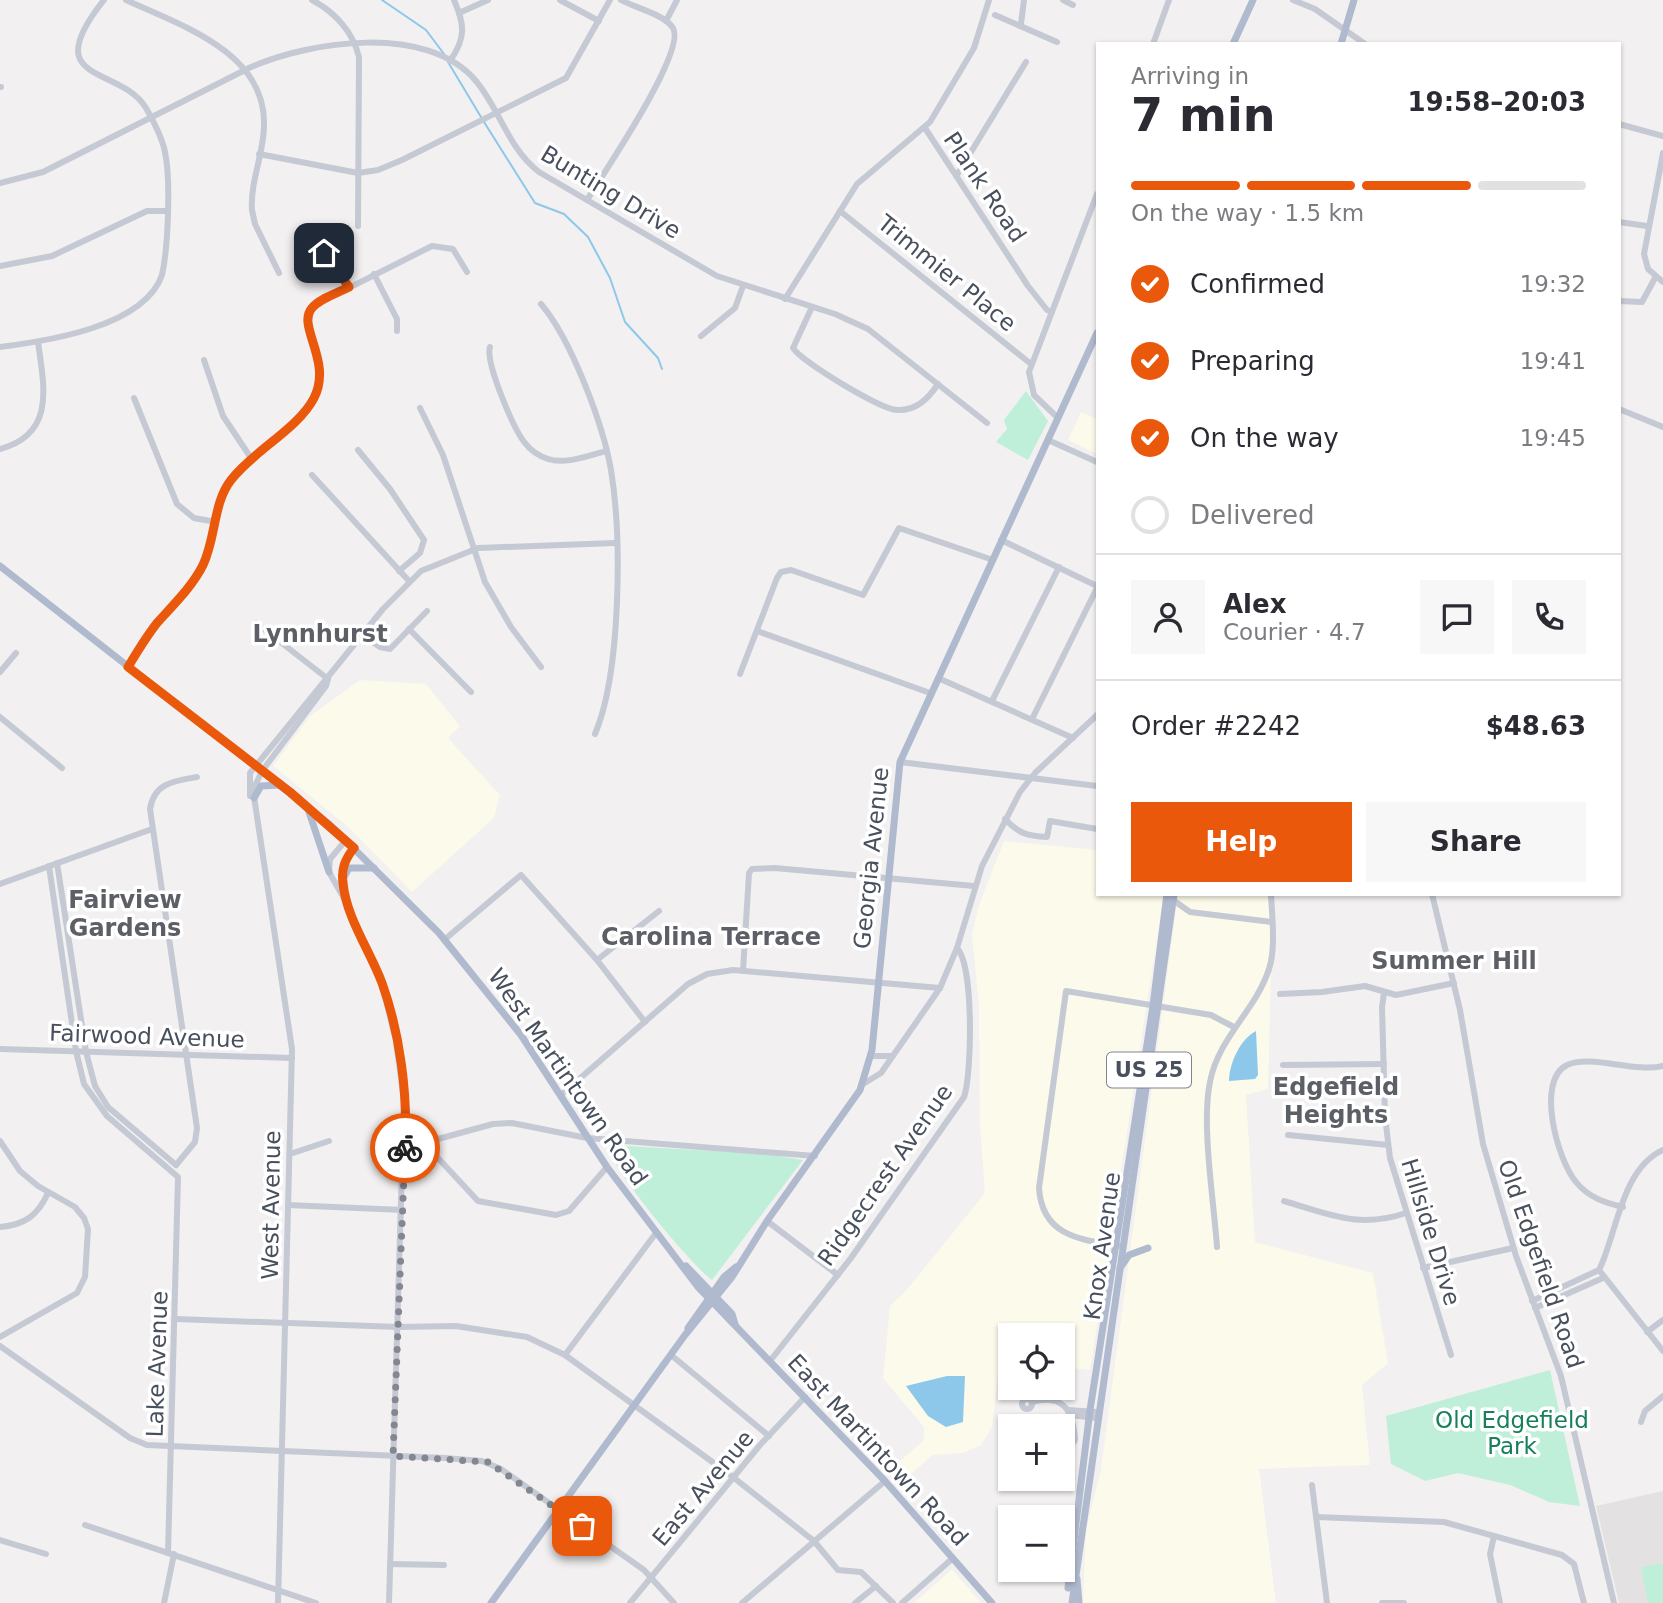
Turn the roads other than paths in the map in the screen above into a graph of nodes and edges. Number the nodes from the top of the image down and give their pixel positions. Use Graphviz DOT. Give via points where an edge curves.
graph roads {
  1 [pos="104,0"];
  2 [pos="126,0"];
  3 [pos="312,0"];
  4 [pos="454,0"];
  5 [pos="488,0"];
  6 [pos="559,0"];
  7 [pos="610,0"];
  8 [pos="621,0"];
  9 [pos="677,0"];
  10 [pos="989,0"];
  11 [pos="1024,0"];
  12 [pos="1063,0"];
  13 [pos="1169,0"];
  14 [pos="1254,0"];
  15 [pos="1293,0"];
  16 [pos="1354,0"];
  17 [pos="1073,5"];
  18 [pos="459,12"];
  19 [pos="995,15"];
  20 [pos="599,21"];
  21 [pos="666,21"];
  22 [pos="1021,24"];
  23 [pos="1345,32"];
  24 [pos="1057,42"];
  25 [pos="1154,42"];
  26 [pos="1234,42"];
  27 [pos="1342,42"];
  28 [pos="1362,42"];
  29 [pos="356,43"];
  30 [pos="450,61"];
  31 [pos="1026,62"];
  32 [pos="245,70"];
  33 [pos="496,114"];
  34 [pos="151,118"];
  35 [pos="1621,125"];
  36 [pos="925,128"];
  37 [pos="1663,136"];
  38 [pos="1663,153"];
  39 [pos="259,154"];
  40 [pos="358,173"];
  41 [pos="957,174"];
  42 [pos="0,183"];
  43 [pos="1096,197"];
  44 [pos="587,200"];
  45 [pos="166,211"];
  46 [pos="840,211"];
  47 [pos="1621,222"];
  48 [pos="359,226"];
  49 [pos="1647,226"];
  50 [pos="312,236"];
  51 [pos="0,266"];
  52 [pos="279,272"];
  53 [pos="467,272"];
  54 [pos="374,274"];
  55 [pos="1655,278"];
  56 [pos="1663,282"];
  57 [pos="743,286"];
  58 [pos="349,287"];
  59 [pos="785,299"];
  60 [pos="1621,301"];
  61 [pos="541,304"];
  62 [pos="812,307"];
  63 [pos="1052,312"];
  64 [pos="397,331"];
  65 [pos="701,336"];
  66 [pos="38,342"];
  67 [pos="1095,345"];
  68 [pos="0,347"];
  69 [pos="490,347"];
  70 [pos="204,360"];
  71 [pos="1031,364"];
  72 [pos="938,384"];
  73 [pos="134,398"];
  74 [pos="420,408"];
  75 [pos="1621,410"];
  76 [pos="1058,418"];
  77 [pos="987,423"];
  78 [pos="1663,427"];
  79 [pos="1048,440"];
  80 [pos="0,449"];
  81 [pos="358,450"];
  82 [pos="607,451"];
  83 [pos="251,458"];
  84 [pos="1096,462"];
  85 [pos="312,475"];
  86 [pos="216,522"];
  87 [pos="1001,540"];
  88 [pos="615,543"];
  89 [pos="476,549"];
  90 [pos="992,560"];
  91 [pos="0,566"];
  92 [pos="1059,568"];
  93 [pos="399,570"];
  94 [pos="409,581"];
  95 [pos="1096,586"];
  96 [pos="1096,589"];
  97 [pos="427,611"];
  98 [pos="256,623"];
  99 [pos="409,629"];
  100 [pos="757,631"];
  101 [pos="362,635"];
  102 [pos="16,653"];
  103 [pos="128,667"];
  104 [pos="541,667"];
  105 [pos="0,672"];
  106 [pos="740,674"];
  107 [pos="938,678"];
  108 [pos="328,679"];
  109 [pos="471,692"];
  110 [pos="930,693"];
  111 [pos="992,701"];
  112 [pos="1096,716"];
  113 [pos="0,718"];
  114 [pos="1032,719"];
  115 [pos="595,734"];
  116 [pos="1073,738"];
  117 [pos="900,762"];
  118 [pos="62,768"];
  119 [pos="258,769"];
  120 [pos="1032,776"];
  121 [pos="197,777"];
  122 [pos="281,785"];
  123 [pos="1096,786"];
  124 [pos="254,798"];
  125 [pos="306,805"];
  126 [pos="255,811"];
  127 [pos="1005,820"];
  128 [pos="152,829"];
  129 [pos="1096,829"];
  130 [pos="346,840"];
  131 [pos="354,848"];
  132 [pos="53,865"];
  133 [pos="374,868"];
  134 [pos="329,872"];
  135 [pos="886,877"];
  136 [pos="343,879"];
  137 [pos="0,884"];
  138 [pos="974,886"];
  139 [pos="1171,896"];
  140 [pos="1272,896"];
  141 [pos="1432,896"];
  142 [pos="346,902"];
  143 [pos="659,911"];
  144 [pos="1190,912"];
  145 [pos="1170,918"];
  146 [pos="1272,922"];
  147 [pos="444,940"];
  148 [pos="957,948"];
  149 [pos="597,960"];
  150 [pos="743,971"];
  151 [pos="1454,983"];
  152 [pos="878,984"];
  153 [pos="940,988"];
  154 [pos="1384,993"];
  155 [pos="1280,994"];
  156 [pos="1156,1007"];
  157 [pos="645,1022"];
  158 [pos="1234,1027"];
  159 [pos="0,1049"];
  160 [pos="76,1051"];
  161 [pos="86,1052"];
  162 [pos="186,1055"];
  163 [pos="871,1056"];
  164 [pos="892,1056"];
  165 [pos="292,1058"];
  166 [pos="1384,1064"];
  167 [pos="1283,1065"];
  168 [pos="1663,1066"];
  169 [pos="863,1084"];
  170 [pos="561,1095"];
  171 [pos="1288,1135"];
  172 [pos="587,1138"];
  173 [pos="0,1141"];
  174 [pos="329,1141"];
  175 [pos="424,1143"];
  176 [pos="1388,1145"];
  177 [pos="405,1148"];
  178 [pos="1663,1150"];
  179 [pos="290,1154"];
  180 [pos="815,1156"];
  181 [pos="176,1165"];
  182 [pos="607,1167"];
  183 [pos="178,1177"];
  184 [pos="48,1193"];
  185 [pos="1284,1201"];
  186 [pos="288,1205"];
  187 [pos="1623,1207"];
  188 [pos="403,1210"];
  189 [pos="1406,1213"];
  190 [pos="767,1221"];
  191 [pos="0,1227"];
  192 [pos="656,1233"];
  193 [pos="1118,1246"];
  194 [pos="1217,1247"];
  195 [pos="1148,1248"];
  196 [pos="1513,1248"];
  197 [pos="1423,1268"];
  198 [pos="1599,1270"];
  199 [pos="838,1275"];
  200 [pos="1117,1275"];
  201 [pos="1603,1278"];
  202 [pos="712,1297"];
  203 [pos="1532,1301"];
  204 [pos="1535,1308"];
  205 [pos="176,1319"];
  206 [pos="1663,1320"];
  207 [pos="285,1324"];
  208 [pos="398,1327"];
  209 [pos="1647,1332"];
  210 [pos="0,1337"];
  211 [pos="0,1346"];
  212 [pos="1663,1351"];
  213 [pos="565,1355"];
  214 [pos="671,1355"];
  215 [pos="1451,1355"];
  216 [pos="770,1362"];
  217 [pos="1663,1396"];
  218 [pos="805,1397"];
  219 [pos="1032,1402"];
  220 [pos="635,1406"];
  221 [pos="1069,1412"];
  222 [pos="1093,1414"];
  223 [pos="1641,1422"];
  224 [pos="769,1436"];
  225 [pos="171,1447"];
  226 [pos="281,1451"];
  227 [pos="393,1456"];
  228 [pos="734,1478"];
  229 [pos="885,1481"];
  230 [pos="1312,1485"];
  231 [pos="560,1508"];
  232 [pos="1316,1517"];
  233 [pos="85,1525"];
  234 [pos="1494,1536"];
  235 [pos="0,1540"];
  236 [pos="814,1541"];
  237 [pos="46,1554"];
  238 [pos="171,1554"];
  239 [pos="953,1558"];
  240 [pos="390,1564"];
  241 [pos="444,1565"];
  242 [pos="1076,1571"];
  243 [pos="652,1577"];
  244 [pos="876,1586"];
  245 [pos="279,1590"];
  246 [pos="164,1603"];
  247 [pos="278,1603"];
  248 [pos="316,1603"];
  249 [pos="389,1603"];
  250 [pos="491,1603"];
  251 [pos="630,1603"];
  252 [pos="674,1603"];
  253 [pos="742,1603"];
  254 [pos="855,1603"];
  255 [pos="893,1603"];
  256 [pos="902,1603"];
  257 [pos="992,1603"];
  258 [pos="1070,1603"];
  259 [pos="1079,1603"];
  260 [pos="1327,1603"];
  261 [pos="1382,1603"];
  262 [pos="1404,1603"];
  263 [pos="1500,1603"];
  264 [pos="1584,1603"];
  265 [pos="1614,1603"];
  1 -- 34 [label="street" via="80,35 82,59 94,74 134,95"];
  2 -- 32 [label="street" via="220,46"];
  3 -- 29 [label="street" via="337,19"];
  4 -- 18 [label="street"];
  5 -- 18 [label="street"];
  6 -- 20 [label="street"];
  7 -- 20 [label="street"];
  8 -- 21 [label="street"];
  9 -- 21 [label="street"];
  10 -- 36 [label="street, Plank Road" via="974,48"];
  11 -- 22 [label="street"];
  12 -- 17 [label="street"];
  13 -- 25 [label="street"];
  14 -- 26 [label="main road"];
  15 -- 23 [label="street" via="1315,9"];
  16 -- 23 [label="main road"];
  18 -- 30 [label="street" via="464,33"];
  19 -- 22 [label="street"];
  20 -- 33 [label="street" via="566,78"];
  21 -- 44 [label="street" via="676,36 671,56"];
  22 -- 24 [label="street"];
  23 -- 27 [label="main road"];
  23 -- 28 [label="street"];
  29 -- 30 [label="street, Bunting Drive" via="418,48"];
  29 -- 32 [label="street, Bunting Drive" via="291,52"];
  29 -- 40 [label="street" via="361,86"];
  30 -- 33 [label="street, Bunting Drive" via="476,81"];
  31 -- 41 [label="street"];
  32 -- 34 [label="street, Bunting Drive"];
  32 -- 39 [label="street" via="263,108"];
  33 -- 40 [label="street" via="386,167"];
  33 -- 44 [label="street, Bunting Drive" via="527,162"];
  34 -- 42 [label="street, Bunting Drive" via="43,172"];
  34 -- 45 [label="street" via="165,151"];
  35 -- 37 [label="street"];
  36 -- 41 [label="street, Plank Road"];
  36 -- 46 [label="street" via="862,178"];
  38 -- 49 [label="street"];
  39 -- 40 [label="street"];
  39 -- 52 [label="street" via="252,210"];
  40 -- 48 [label="street"];
  41 -- 63 [label="street, Plank Road" via="1035,295"];
  43 -- 63 [label="street"];
  44 -- 57 [label="street, Bunting Drive" via="707,271"];
  45 -- 51 [label="street" via="147,211 52,256"];
  45 -- 66 [label="street" via="164,269 152,294 136,307 87,330"];
  46 -- 59 [label="street"];
  46 -- 71 [label="street, Trimmier Place"];
  47 -- 49 [label="street"];
  49 -- 55 [label="street" via="1644,259"];
  50 -- 58 [label="street"];
  53 -- 54 [label="street" via="456,251 439,245"];
  54 -- 58 [label="street"];
  54 -- 64 [label="street" via="397,319"];
  55 -- 56 [label="street"];
  55 -- 60 [label="street" via="1642,303"];
  57 -- 59 [label="street, Bunting Drive"];
  57 -- 65 [label="street" via="735,308"];
  58 -- 83 [label="street" via="317,303 307,317 321,373 311,403"];
  59 -- 62 [label="street, Bunting Drive"];
  61 -- 82 [label="street" via="559,328"];
  62 -- 72 [label="street, Bunting Drive" via="868,329"];
  62 -- 72 [label="street" via="793,348 821,369 892,409 918,405"];
  63 -- 71 [label="street"];
  66 -- 68 [label="street"];
  66 -- 80 [label="street" via="45,394 41,415 23,439"];
  67 -- 76 [label="main road, Georgia Avenue"];
  69 -- 82 [label="street" via="490,365 520,435 531,449 563,461"];
  70 -- 83 [label="street" via="227,423"];
  71 -- 76 [label="street" via="1031,390"];
  72 -- 77 [label="street, Bunting Drive"];
  73 -- 86 [label="street" via="177,504 194,518"];
  74 -- 89 [label="street" via="443,454"];
  75 -- 78 [label="street"];
  76 -- 79 [label="main road, Georgia Avenue"];
  79 -- 84 [label="street"];
  79 -- 87 [label="main road, Georgia Avenue"];
  81 -- 93 [label="street" via="424,540 422,550"];
  82 -- 88 [label="street"];
  83 -- 86 [label="street" via="227,485"];
  85 -- 93 [label="street"];
  86 -- 103 [label="street" via="199,572"];
  87 -- 90 [label="main road, Georgia Avenue"];
  87 -- 92 [label="street"];
  88 -- 89 [label="street"];
  88 -- 115 [label="street" via="611,671 605,710"];
  89 -- 94 [label="street" via="432,565"];
  89 -- 104 [label="street" via="490,592"];
  90 -- 100 [label="street" via="899,528 863,595 791,570 781,572"];
  90 -- 107 [label="main road, Georgia Avenue"];
  91 -- 103 [label="main road, West Martintown Road"];
  92 -- 95 [label="street"];
  92 -- 111 [label="street"];
  93 -- 94 [label="street"];
  94 -- 101 [label="street"];
  96 -- 114 [label="street"];
  97 -- 99 [label="street"];
  98 -- 108 [label="street"];
  99 -- 101 [label="street" via="396,645 386,649"];
  99 -- 109 [label="street"];
  100 -- 106 [label="street"];
  100 -- 110 [label="street"];
  101 -- 108 [label="street"];
  102 -- 105 [label="street"];
  103 -- 119 [label="main road, West Martintown Road"];
  107 -- 110 [label="main road, Georgia Avenue"];
  107 -- 111 [label="street"];
  108 -- 119 [label="street"];
  110 -- 117 [label="main road, Georgia Avenue"];
  111 -- 114 [label="street"];
  112 -- 116 [label="street"];
  113 -- 118 [label="street"];
  114 -- 116 [label="street"];
  116 -- 120 [label="street"];
  117 -- 120 [label="street"];
  117 -- 135 [label="main road, Georgia Avenue"];
  119 -- 122 [label="main road, West Martintown Road"];
  119 -- 124 [label="street, West Avenue"];
  119 -- 126 [label="street, West Avenue" via="250,773 248,786"];
  120 -- 123 [label="street"];
  120 -- 127 [label="street"];
  121 -- 128 [label="street" via="172,781 158,790 150,810"];
  122 -- 124 [label="main road" via="261,786"];
  122 -- 125 [label="main road, West Martintown Road"];
  124 -- 126 [label="street, West Avenue"];
  125 -- 130 [label="main road, West Martintown Road"];
  125 -- 134 [label="main road"];
  126 -- 165 [label="street, West Avenue"];
  127 -- 129 [label="street" via="1029,836 1047,837 1050,821"];
  127 -- 138 [label="street"];
  128 -- 132 [label="street"];
  128 -- 162 [label="street"];
  130 -- 131 [label="main road, West Martintown Road"];
  130 -- 134 [label="street" via="331,859"];
  131 -- 133 [label="main road, West Martintown Road"];
  131 -- 136 [label="street" via="344,863"];
  132 -- 137 [label="street"];
  132 -- 160 [label="street"];
  132 -- 161 [label="street"];
  133 -- 136 [label="main road" via="349,868"];
  133 -- 147 [label="main road, West Martintown Road"];
  134 -- 142 [label="street"];
  135 -- 138 [label="street"];
  135 -- 150 [label="street" via="752,869 748,873"];
  135 -- 152 [label="main road, Georgia Avenue"];
  136 -- 142 [label="street"];
  138 -- 148 [label="street"];
  139 -- 144 [label="street"];
  139 -- 145 [label="main road, Knox Avenue / US 25"];
  139 -- 156 [label="main road, Knox Avenue / US 25"];
  140 -- 146 [label="street"];
  141 -- 151 [label="street, Old Edgefield Road"];
  142 -- 177 [label="street" via="382,985 392,1022 404,1101"];
  143 -- 149 [label="street"];
  144 -- 145 [label="street"];
  144 -- 146 [label="street"];
  145 -- 156 [label="main road, Knox Avenue / US 25"];
  146 -- 158 [label="street" via="1271,966"];
  147 -- 149 [label="street" via="521,875"];
  147 -- 170 [label="main road, West Martintown Road"];
  148 -- 153 [label="street"];
  148 -- 199 [label="street, Ridgecrest Avenue" via="965,961 969,1015 969,1076 964,1097"];
  149 -- 157 [label="street"];
  150 -- 152 [label="street"];
  150 -- 157 [label="street" via="716,972 694,980"];
  151 -- 154 [label="street" via="1396,995"];
  151 -- 196 [label="street, Old Edgefield Road" via="1481,1136"];
  152 -- 153 [label="street"];
  152 -- 163 [label="main road, Georgia Avenue"];
  153 -- 164 [label="street"];
  154 -- 155 [label="street" via="1365,986"];
  154 -- 166 [label="street, Hillside Drive"];
  156 -- 158 [label="street" via="1211,1015"];
  156 -- 193 [label="main road, Knox Avenue / US 25"];
  156 -- 193 [label="street" via="1066,991 1040,1202 1045,1218 1057,1230"];
  157 -- 170 [label="street"];
  158 -- 194 [label="street" via="1214,1066 1208,1101"];
  159 -- 160 [label="street, Fairwood Avenue"];
  160 -- 161 [label="street, Fairwood Avenue"];
  160 -- 183 [label="street" via="84,1084 96,1104"];
  161 -- 162 [label="street, Fairwood Avenue"];
  161 -- 181 [label="street" via="105,1104"];
  162 -- 165 [label="street, Fairwood Avenue"];
  162 -- 181 [label="street" via="198,1133"];
  163 -- 164 [label="street"];
  163 -- 169 [label="main road, Georgia Avenue"];
  164 -- 169 [label="street" via="872,1082"];
  165 -- 179 [label="street, West Avenue"];
  166 -- 167 [label="street"];
  166 -- 176 [label="street, Hillside Drive"];
  168 -- 187 [label="street" via="1642,1069 1576,1062 1560,1070 1551,1086 1556,1132 1572,1177 1594,1197"];
  169 -- 180 [label="main road, Georgia Avenue"];
  170 -- 172 [label="main road, West Martintown Road"];
  171 -- 176 [label="street"];
  172 -- 175 [label="street" via="503,1123"];
  172 -- 180 [label="street"];
  172 -- 182 [label="main road, West Martintown Road"];
  173 -- 184 [label="street" via="20,1171"];
  174 -- 179 [label="street"];
  175 -- 177 [label="street"];
  175 -- 182 [label="street" via="478,1201 556,1215 569,1211"];
  176 -- 189 [label="street, Hillside Drive"];
  177 -- 188 [label="street"];
  178 -- 187 [label="street" via="1639,1172"];
  179 -- 186 [label="street, West Avenue"];
  180 -- 190 [label="main road, Georgia Avenue"];
  181 -- 183 [label="street, Lake Avenue"];
  182 -- 192 [label="main road, West Martintown Road"];
  183 -- 205 [label="street, Lake Avenue"];
  184 -- 191 [label="street" via="32,1217"];
  184 -- 210 [label="street" via="75,1208 86,1222 84,1282 70,1298"];
  185 -- 189 [label="street" via="1363,1222"];
  186 -- 188 [label="street"];
  186 -- 207 [label="street, West Avenue"];
  187 -- 198 [label="street"];
  188 -- 208 [label="street"];
  189 -- 197 [label="street, Hillside Drive"];
  190 -- 199 [label="street"];
  190 -- 202 [label="main road, Georgia Avenue"];
  192 -- 202 [label="main road, West Martintown Road"];
  192 -- 213 [label="street"];
  193 -- 200 [label="main road, Knox Avenue / US 25"];
  193 -- 222 [label="main road, Knox Avenue / US 25"];
  195 -- 200 [label="main road" via="1129,1255"];
  196 -- 197 [label="street"];
  196 -- 203 [label="street, Old Edgefield Road"];
  197 -- 215 [label="street, Hillside Drive"];
  198 -- 201 [label="street"];
  198 -- 203 [label="street"];
  199 -- 216 [label="street, Ridgecrest Avenue"];
  200 -- 222 [label="main road, Knox Avenue / US 25"];
  201 -- 204 [label="street"];
  201 -- 209 [label="street"];
  202 -- 214 [label="main road, Georgia Avenue"];
  202 -- 216 [label="main road, East Martintown Road"];
  203 -- 204 [label="street, Old Edgefield Road"];
  204 -- 265 [label="street, Old Edgefield Road" via="1562,1378"];
  205 -- 207 [label="street"];
  205 -- 225 [label="street, Lake Avenue"];
  206 -- 209 [label="street"];
  207 -- 208 [label="street"];
  207 -- 226 [label="street, West Avenue"];
  208 -- 213 [label="street" via="506,1331"];
  208 -- 227 [label="street"];
  209 -- 212 [label="street"];
  211 -- 225 [label="street" via="135,1441"];
  213 -- 220 [label="street"];
  214 -- 220 [label="main road, Georgia Avenue"];
  214 -- 224 [label="street"];
  216 -- 218 [label="main road, East Martintown Road"];
  217 -- 223 [label="street" via="1643,1414"];
  218 -- 224 [label="street, East Avenue"];
  218 -- 229 [label="main road, East Martintown Road"];
  219 -- 221 [label="street" via="1060,1402"];
  220 -- 228 [label="street"];
  220 -- 231 [label="main road, Georgia Avenue"];
  221 -- 222 [label="street"];
  222 -- 242 [label="main road, Knox Avenue / US 25"];
  222 -- 258 [label="main road, Knox Avenue / US 25"];
  224 -- 228 [label="street, East Avenue"];
  225 -- 226 [label="street"];
  225 -- 238 [label="street, Lake Avenue"];
  226 -- 227 [label="street"];
  226 -- 245 [label="street, West Avenue"];
  227 -- 231 [label="street" via="488,1462"];
  227 -- 240 [label="street"];
  228 -- 236 [label="street"];
  228 -- 243 [label="street, East Avenue"];
  229 -- 236 [label="street"];
  229 -- 239 [label="main road, East Martintown Road"];
  230 -- 232 [label="street"];
  231 -- 243 [label="street"];
  231 -- 250 [label="main road, Georgia Avenue"];
  232 -- 234 [label="street" via="1444,1522"];
  232 -- 260 [label="street"];
  233 -- 238 [label="street"];
  234 -- 263 [label="street" via="1490,1554"];
  234 -- 264 [label="street" via="1568,1558 1574,1564"];
  235 -- 237 [label="street"];
  236 -- 244 [label="street" via="838,1570 861,1572"];
  236 -- 253 [label="street"];
  238 -- 245 [label="street"];
  238 -- 246 [label="street, Lake Avenue"];
  239 -- 256 [label="street"];
  239 -- 257 [label="main road, East Martintown Road"];
  240 -- 241 [label="street"];
  240 -- 249 [label="street"];
  242 -- 258 [label="main road, Knox Avenue / US 25"];
  242 -- 259 [label="main road, US 25"];
  243 -- 251 [label="street, East Avenue"];
  243 -- 252 [label="street"];
  244 -- 254 [label="street"];
  244 -- 255 [label="street"];
  245 -- 247 [label="street, West Avenue"];
  245 -- 248 [label="street"];
  261 -- 262 [label="street"];
}
